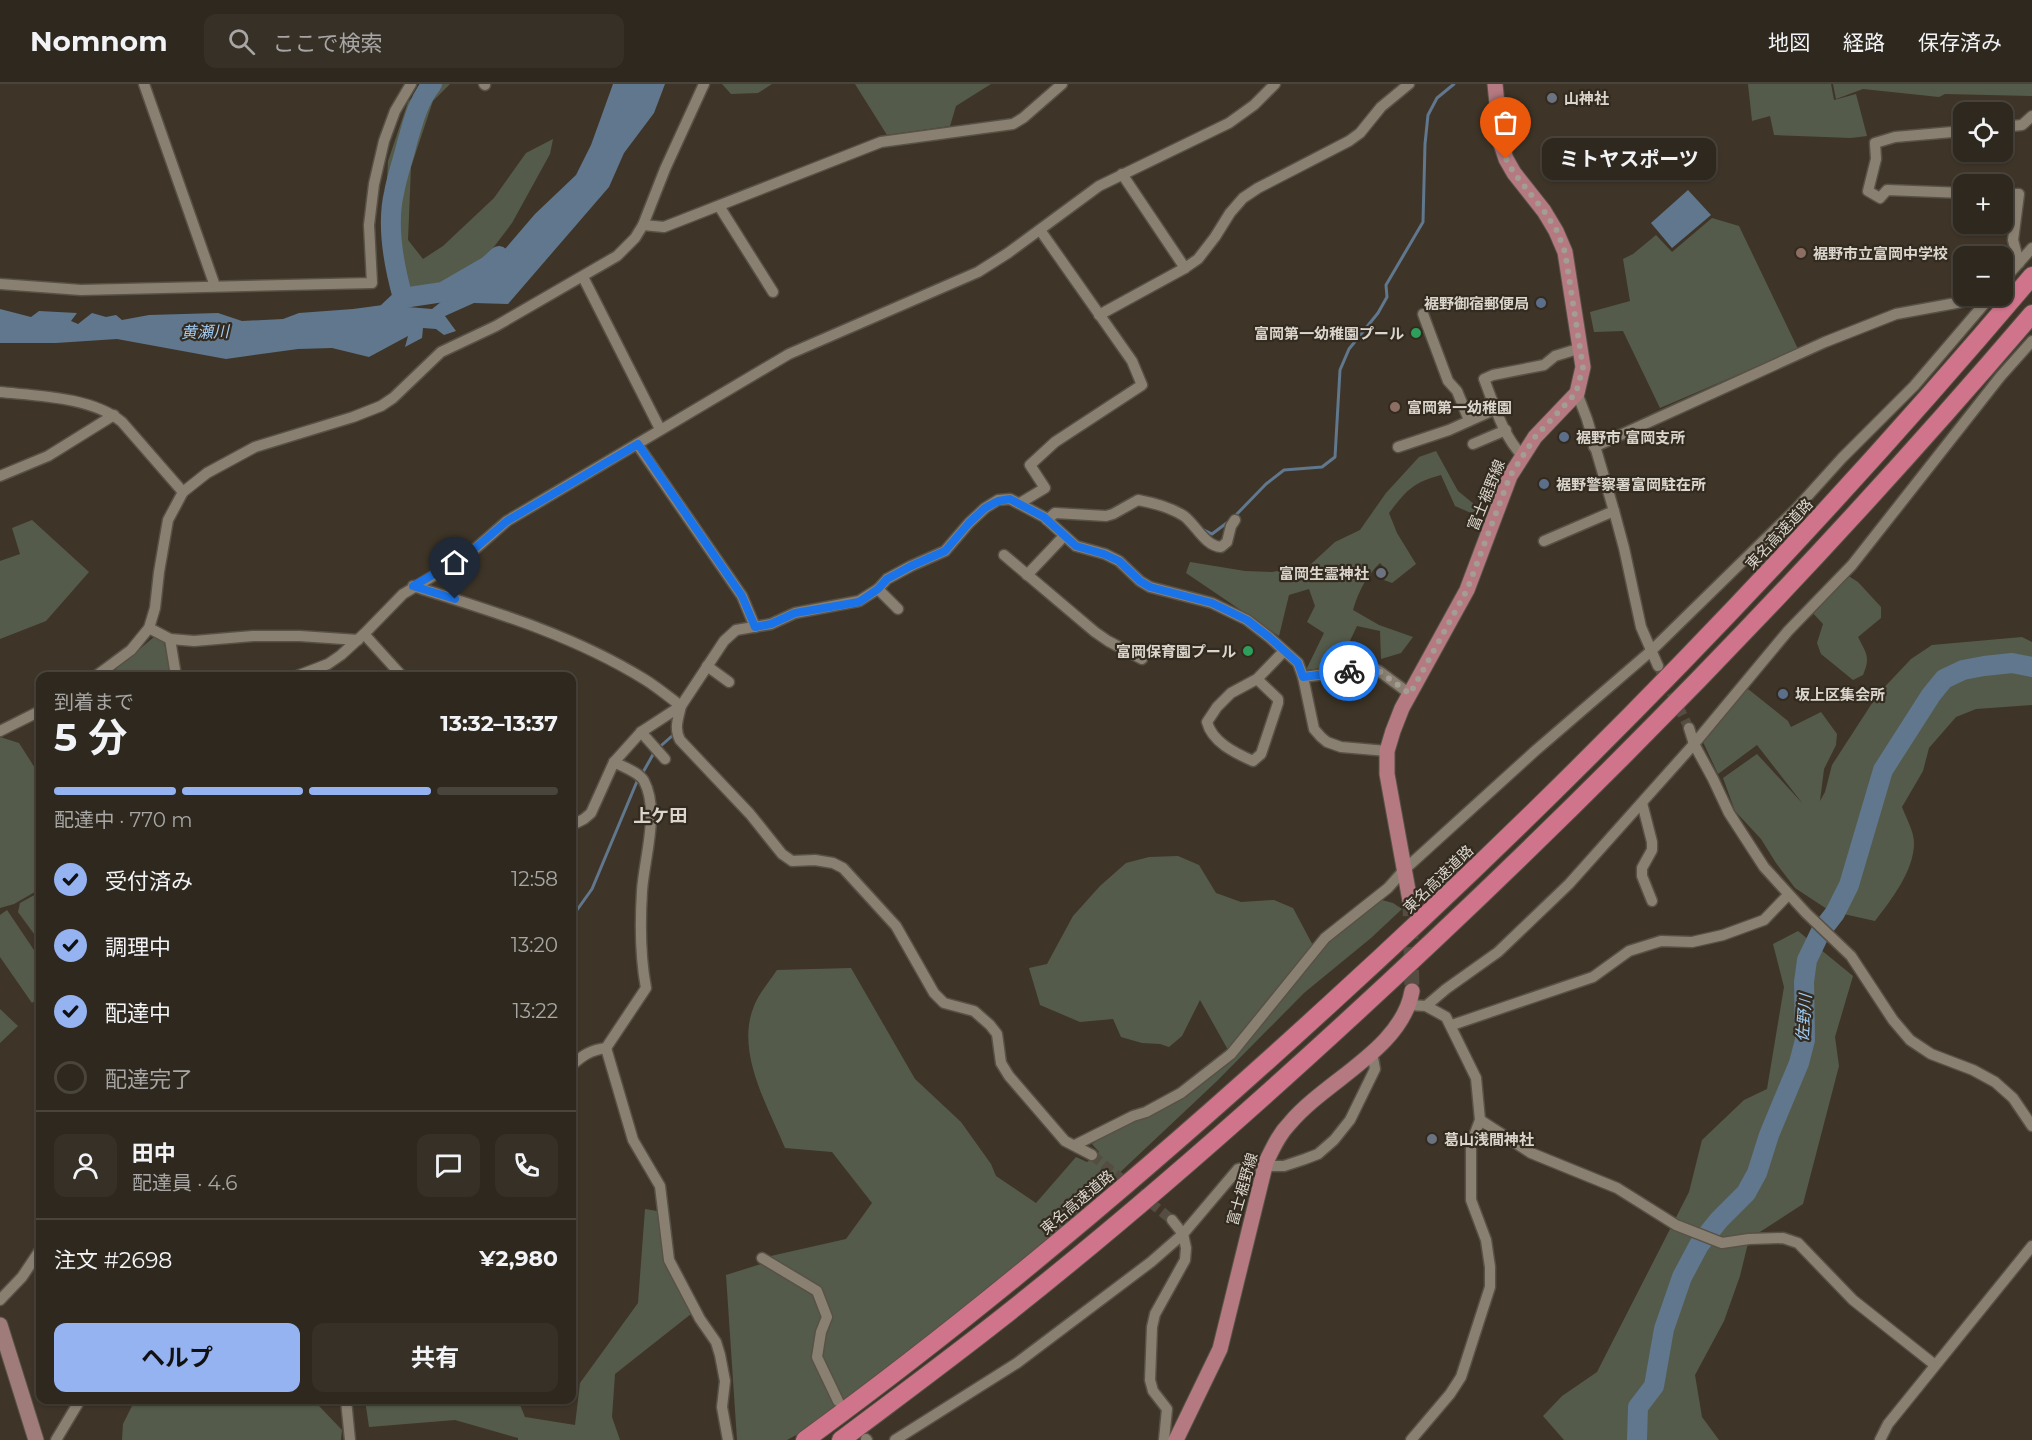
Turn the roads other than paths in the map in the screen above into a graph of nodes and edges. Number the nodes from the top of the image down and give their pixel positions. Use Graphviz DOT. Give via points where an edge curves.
graph roads {
  1 [pos="144,84"];
  2 [pos="411,84"];
  3 [pos="1062,84"];
  4 [pos="1275,84"];
  5 [pos="1409,84"];
  6 [pos="1495,84"];
  7 [pos="702,86"];
  8 [pos="2032,116"];
  9 [pos="2013,126"];
  10 [pos="1953,132"];
  11 [pos="1122,174"];
  12 [pos="1953,193"];
  13 [pos="2013,194"];
  14 [pos="719,206"];
  15 [pos="643,225"];
  16 [pos="1040,230"];
  17 [pos="2032,248"];
  18 [pos="1185,268"];
  19 [pos="2026,269"];
  20 [pos="584,277"];
  21 [pos="0,284"];
  22 [pos="215,286"];
  23 [pos="774,292"];
  24 [pos="1953,303"];
  25 [pos="1982,306"];
  26 [pos="1424,314"];
  27 [pos="2032,314"];
  28 [pos="1099,315"];
  29 [pos="2032,341"];
  30 [pos="1581,348"];
  31 [pos="0,392"];
  32 [pos="1576,393"];
  33 [pos="1496,409"];
  34 [pos="114,414"];
  35 [pos="1469,420"];
  36 [pos="660,429"];
  37 [pos="1506,430"];
  38 [pos="638,444"];
  39 [pos="1473,444"];
  40 [pos="1398,447"];
  41 [pos="1594,447"];
  42 [pos="1522,454"];
  43 [pos="0,476"];
  44 [pos="183,492"];
  45 [pos="1020,503"];
  46 [pos="1614,511"];
  47 [pos="1047,520"];
  48 [pos="1235,520"];
  49 [pos="1064,536"];
  50 [pos="1544,541"];
  51 [pos="1004,555"];
  52 [pos="1027,575"];
  53 [pos="413,586"];
  54 [pos="878,589"];
  55 [pos="898,609"];
  56 [pos="755,627"];
  57 [pos="149,628"];
  58 [pos="361,637"];
  59 [pos="170,639"];
  60 [pos="1284,651"];
  61 [pos="1651,651"];
  62 [pos="1142,659"];
  63 [pos="707,666"];
  64 [pos="1658,666"];
  65 [pos="101,672"];
  66 [pos="176,672"];
  67 [pos="307,672"];
  68 [pos="398,672"];
  69 [pos="1303,677"];
  70 [pos="1257,679"];
  71 [pos="729,682"];
  72 [pos="1410,694"];
  73 [pos="681,706"];
  74 [pos="36,713"];
  75 [pos="1689,728"];
  76 [pos="0,731"];
  77 [pos="641,732"];
  78 [pos="1694,744"];
  79 [pos="1387,751"];
  80 [pos="665,759"];
  81 [pos="614,762"];
  82 [pos="1642,803"];
  83 [pos="576,823"];
  84 [pos="1404,870"];
  85 [pos="1788,895"];
  86 [pos="1410,900"];
  87 [pos="1652,901"];
  88 [pos="1411,998"];
  89 [pos="1426,1006"];
  90 [pos="1452,1025"];
  91 [pos="606,1048"];
  92 [pos="1372,1052"];
  93 [pos="576,1062"];
  94 [pos="1480,1120"];
  95 [pos="2032,1126"];
  96 [pos="1075,1145"];
  97 [pos="1092,1155"];
  98 [pos="1266,1164"];
  99 [pos="1172,1220"];
  100 [pos="1183,1234"];
  101 [pos="2032,1246"];
  102 [pos="36,1256"];
  103 [pos="762,1258"];
  104 [pos="0,1300"];
  105 [pos="0,1325"];
  106 [pos="1935,1365"];
  107 [pos="838,1401"];
  108 [pos="78,1404"];
  109 [pos="346,1404"];
  110 [pos="36,1440"];
  111 [pos="56,1440"];
  112 [pos="350,1440"];
  113 [pos="728,1440"];
  114 [pos="806,1440"];
  115 [pos="841,1440"];
  116 [pos="895,1440"];
  117 [pos="1164,1440"];
  118 [pos="1176,1440"];
  119 [pos="1411,1440"];
  120 [pos="1881,1440"];
  1 -- 22 [label="street"];
  2 -- 22 [label="street" via="395,111 374,184 369,225 372,283"];
  3 -- 14 [label="street" via="1013,124 880,142"];
  4 -- 11 [label="street" via="1229,123"];
  5 -- 18 [label="street" via="1349,141 1243,198 1206,250"];
  6 -- 30 [label="main road" via="1506,159 1557,231 1565,252"];
  7 -- 15 [label="street"];
  8 -- 9 [label="street" via="2022,125"];
  10 -- 12 [label="street" via="1875,143 1876,159 1868,191 1880,198 1887,190"];
  11 -- 16 [label="street"];
  11 -- 18 [label="street"];
  13 -- 19 [label="street" via="2019,194 2013,240"];
  14 -- 15 [label="street" via="664,228"];
  14 -- 23 [label="street"];
  15 -- 20 [label="street" via="617,256"];
  16 -- 28 [label="street"];
  16 -- 36 [label="street" via="978,272 789,354"];
  17 -- 19 [label="street"];
  18 -- 28 [label="street"];
  19 -- 114 [label="highway, 東名高速道路" via="1965,355 1822,515 1594,753 1440,903 1158,1159 887,1381"];
  20 -- 36 [label="street"];
  20 -- 44 [label="street" via="441,352 381,406 255,447 207,472"];
  21 -- 22 [label="street" via="81,290"];
  24 -- 41 [label="street" via="1896,314 1825,342"];
  25 -- 61 [label="street" via="1914,386"];
  26 -- 35 [label="street" via="1448,381 1457,390"];
  27 -- 115 [label="highway" via="1840,530 1693,687 1585,796 1348,1021 1214,1141 1000,1319"];
  28 -- 45 [label="street" via="1132,361 1142,386 1055,442 1030,465 1045,488"];
  29 -- 78 [label="street" via="1851,565 1788,631"];
  30 -- 32 [label="main road" via="1583,367"];
  30 -- 33 [label="street" via="1556,356 1547,364 1484,379"];
  31 -- 34 [label="street" via="63,399"];
  32 -- 41 [label="street"];
  32 -- 42 [label="main road, 富士裾野線"];
  33 -- 35 [label="street"];
  33 -- 37 [label="street"];
  34 -- 43 [label="street" via="48,456"];
  34 -- 44 [label="street"];
  35 -- 40 [label="street"];
  36 -- 38 [label="street"];
  37 -- 39 [label="street"];
  37 -- 42 [label="street"];
  38 -- 53 [label="street" via="507,521 466,556"];
  38 -- 56 [label="street" via="742,596"];
  41 -- 46 [label="street"];
  42 -- 72 [label="main road, 富士裾野線" via="1467,590"];
  44 -- 57 [label="street" via="168,520"];
  45 -- 47 [label="street"];
  45 -- 54 [label="street" via="1010,499 985,508 945,551 887,579"];
  46 -- 50 [label="street"];
  46 -- 61 [label="street" via="1641,627"];
  47 -- 48 [label="street" via="1055,513 1111,515 1132,502 1144,501 1182,515 1216,547 1227,542"];
  47 -- 49 [label="street"];
  49 -- 52 [label="street"];
  49 -- 60 [label="street" via="1076,546 1119,561 1150,587 1224,608 1247,620"];
  51 -- 52 [label="street"];
  52 -- 62 [label="street" via="1101,637"];
  53 -- 58 [label="street"];
  53 -- 73 [label="street" via="518,620 591,651 644,679"];
  54 -- 55 [label="street"];
  54 -- 56 [label="street" via="859,602 795,613"];
  56 -- 63 [label="street" via="736,630"];
  57 -- 59 [label="street"];
  57 -- 65 [label="street" via="130,650"];
  58 -- 59 [label="street"];
  58 -- 67 [label="street" via="328,664"];
  58 -- 68 [label="street"];
  59 -- 66 [label="street"];
  60 -- 69 [label="street" via="1298,663"];
  60 -- 70 [label="street"];
  61 -- 64 [label="street"];
  61 -- 84 [label="street"];
  63 -- 71 [label="street"];
  63 -- 73 [label="street"];
  69 -- 72 [label="street" via="1372,668"];
  69 -- 79 [label="street" via="1314,729 1321,737 1341,747"];
  70 -- 70 [label="street" via="1231,693 1207,722 1209,732 1233,752 1253,761 1261,754 1278,703"];
  72 -- 79 [label="main road, 富士裾野線"];
  73 -- 77 [label="street"];
  73 -- 96 [label="street" via="677,734 702,765 782,854 792,861 815,860 843,868 896,927 934,993 944,1003 974,1011 990,1024 997,1034 1001,1063 1009,1076 1049,1125"];
  74 -- 76 [label="street"];
  75 -- 78 [label="street"];
  77 -- 80 [label="street"];
  77 -- 81 [label="street"];
  78 -- 82 [label="street"];
  78 -- 85 [label="street" via="1730,813 1764,867"];
  79 -- 84 [label="main road, 富士裾野線" via="1390,800"];
  81 -- 83 [label="street" via="591,813"];
  81 -- 91 [label="street" via="643,779 651,816 642,891 641,957 646,988"];
  82 -- 87 [label="street" via="1653,842 1642,876"];
  82 -- 89 [label="street" via="1569,884 1498,952"];
  84 -- 86 [label="main road, 富士裾野線"];
  84 -- 96 [label="street" via="1388,888 1325,938 1231,1054 1181,1093"];
  85 -- 90 [label="street" via="1764,920 1723,935 1692,942 1661,941 1629,951 1593,977"];
  85 -- 95 [label="street" via="1851,956 1910,1040 1931,1054 1995,1082 2013,1098"];
  88 -- 89 [label="street"];
  88 -- 92 [label="main road, 富士裾野線" via="1401,1022"];
  89 -- 90 [label="street"];
  90 -- 94 [label="street" via="1476,1078"];
  91 -- 93 [label="street" via="594,1049"];
  91 -- 113 [label="street" via="633,1140 660,1185 669,1260 716,1342 725,1381 722,1407"];
  92 -- 98 [label="main road, 富士裾野線" via="1290,1122"];
  92 -- 98 [label="street" via="1375,1069 1350,1120 1334,1140 1318,1154 1284,1166"];
  94 -- 106 [label="street" via="1531,1153 1617,1188 1676,1225 1722,1243 1772,1238 1798,1243 1853,1299"];
  94 -- 119 [label="street" via="1471,1144 1471,1200 1486,1240 1490,1287 1461,1377"];
  96 -- 97 [label="street"];
  98 -- 100 [label="street" via="1238,1169"];
  98 -- 118 [label="main road, 富士裾野線" via="1220,1349"];
  99 -- 100 [label="street"];
  100 -- 116 [label="street" via="1017,1363"];
  100 -- 117 [label="street" via="1185,1260 1152,1327 1150,1380 1167,1409"];
  101 -- 106 [label="street"];
  102 -- 104 [label="street"];
  103 -- 107 [label="street" via="817,1291 827,1317 816,1358"];
  105 -- 110 [label="street"];
  106 -- 120 [label="street" via="1888,1424"];
  108 -- 111 [label="street"];
  109 -- 112 [label="street"];
}
